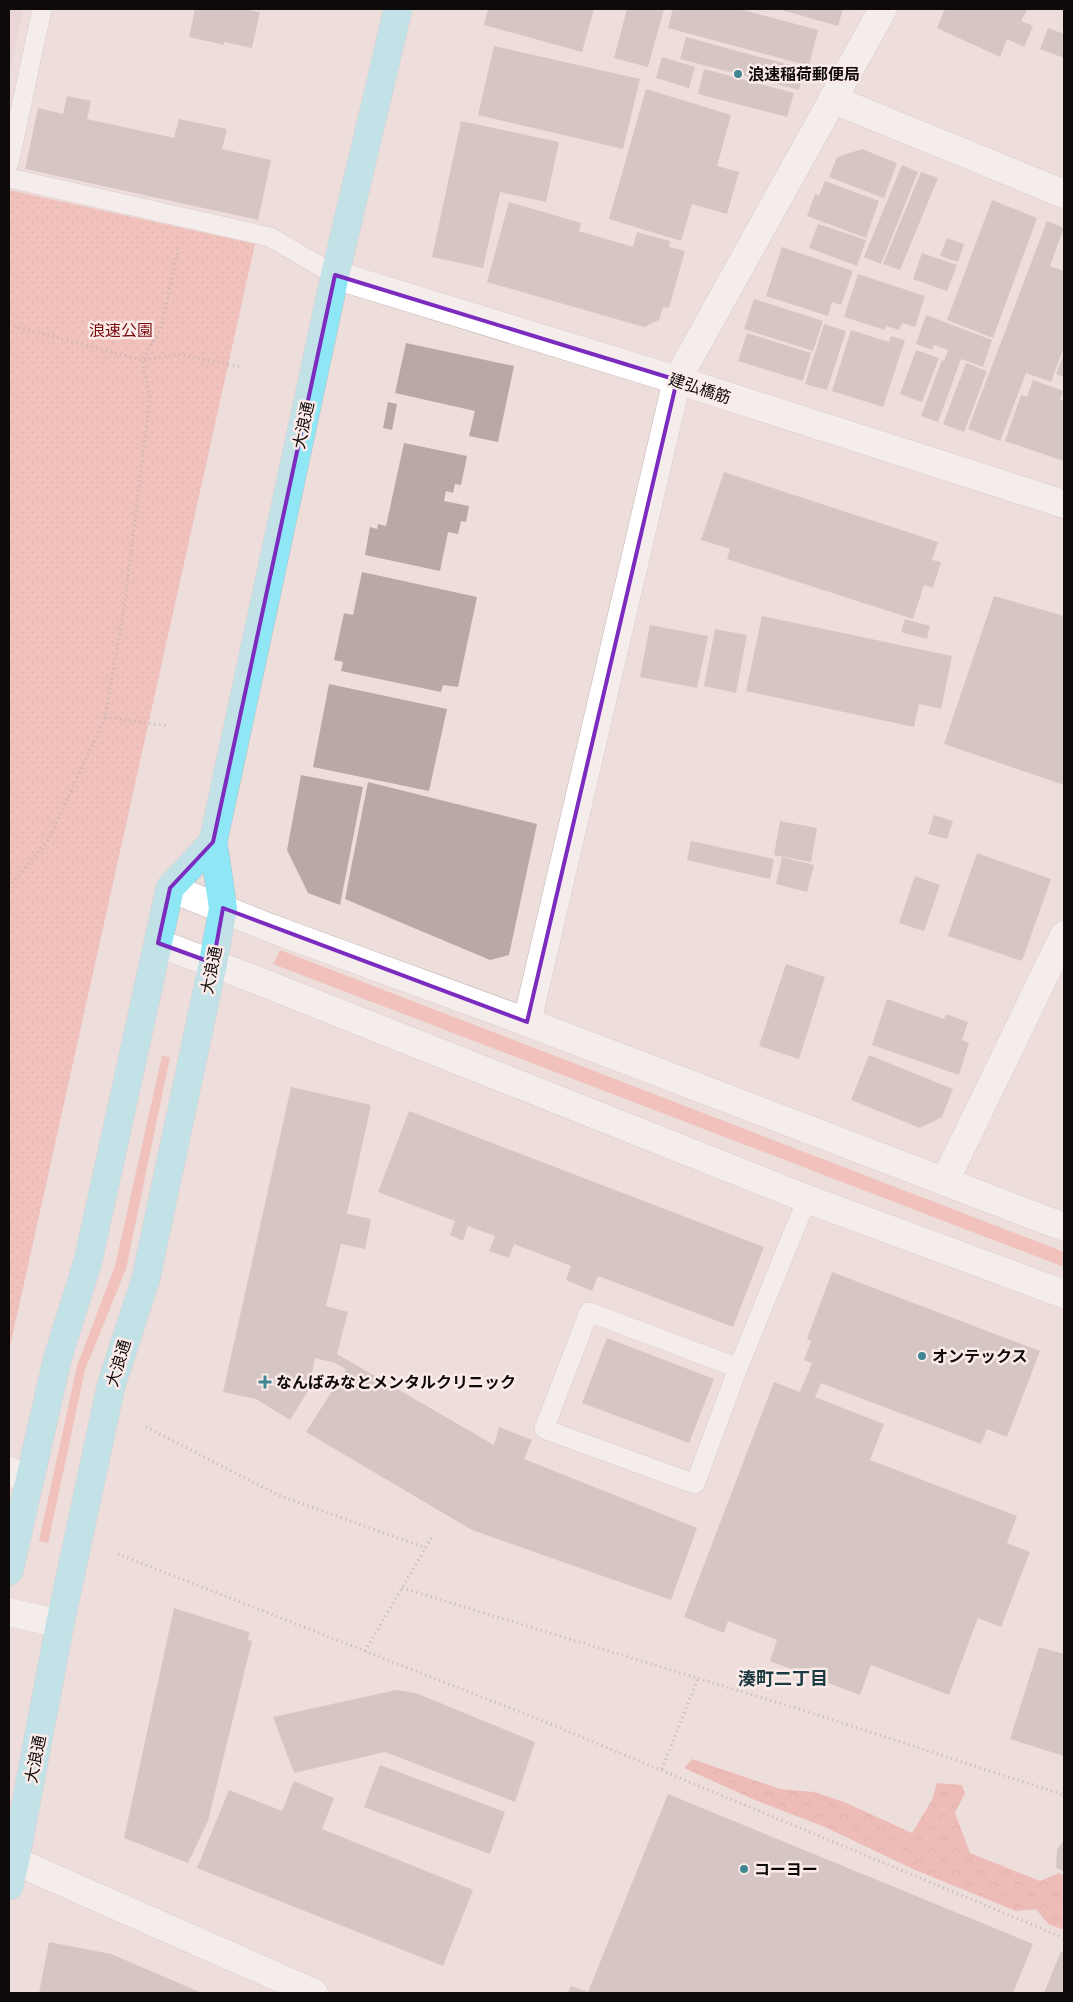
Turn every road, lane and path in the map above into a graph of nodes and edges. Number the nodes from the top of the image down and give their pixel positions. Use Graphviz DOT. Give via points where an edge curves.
graph roads {
  1 [pos="42,9"];
  2 [pos="398,9"];
  3 [pos="884,9"];
  4 [pos="832,100"];
  5 [pos="9,163"];
  6 [pos="9,178"];
  7 [pos="1064,194"];
  8 [pos="185,219"];
  9 [pos="335,274"];
  10 [pos="9,325"];
  11 [pos="142,360"];
  12 [pos="242,367"];
  13 [pos="677,380"];
  14 [pos="1064,504"];
  15 [pos="104,717"];
  16 [pos="168,726"];
  17 [pos="213,842"];
  18 [pos="9,887"];
  19 [pos="170,888"];
  20 [pos="223,908"];
  21 [pos="1064,935"];
  22 [pos="158,943"];
  23 [pos="213,963"];
  24 [pos="527,1022"];
  25 [pos="945,1181"];
  26 [pos="807,1199"];
  27 [pos="1064,1227"];
  28 [pos="1064,1294"];
  29 [pos="738,1368"];
  30 [pos="146,1427"];
  31 [pos="19,1475"];
  32 [pos="432,1537"];
  33 [pos="426,1548"];
  34 [pos="118,1554"];
  35 [pos="9,1571"];
  36 [pos="402,1588"];
  37 [pos="9,1612"];
  38 [pos="60,1624"];
  39 [pos="365,1651"];
  40 [pos="698,1678"];
  41 [pos="662,1769"];
  42 [pos="1064,1795"];
  43 [pos="12,1874"];
  44 [pos="1064,1938"];
  45 [pos="314,1993"];
  1 -- 5 [label="lane"];
  2 -- 9 [label="main road, 大浪通"];
  3 -- 4 [label="street"];
  4 -- 7 [label="street"];
  4 -- 13 [label="street"];
  6 -- 8 [label="lane"];
  8 -- 9 [label="lane" via="270,237"];
  8 -- 11 [label="path" via="161,328"];
  9 -- 13 [label="street, 建弘橋筋"];
  9 -- 17 [label="main road, 大浪通"];
  10 -- 11 [label="path"];
  11 -- 12 [label="path" via="178,354"];
  11 -- 15 [label="path" via="150,397 124,609"];
  13 -- 14 [label="street, 建弘橋筋"];
  13 -- 24 [label="street"];
  15 -- 16 [label="path"];
  15 -- 18 [label="path" via="49,840"];
  17 -- 19 [label="main road"];
  17 -- 20 [label="main road, 大浪通"];
  19 -- 20 [label="street"];
  19 -- 22 [label="main road"];
  20 -- 23 [label="main road, 大浪通"];
  20 -- 24 [label="street"];
  21 -- 25 [label="street"];
  22 -- 23 [label="street"];
  22 -- 31 [label="main road" via="88,1262"];
  23 -- 26 [label="street"];
  23 -- 38 [label="main road, 大浪通" via="146,1278 111,1386"];
  24 -- 25 [label="street"];
  25 -- 27 [label="street"];
  26 -- 28 [label="street"];
  26 -- 29 [label="lane"];
  29 -- 29 [label="lane" via="695,1484 544,1429 589,1312"];
  30 -- 33 [label="path" via="278,1495"];
  31 -- 35 [label="main road"];
  32 -- 33 [label="path"];
  33 -- 36 [label="path"];
  34 -- 39 [label="path"];
  36 -- 39 [label="path"];
  36 -- 40 [label="path"];
  37 -- 38 [label="street"];
  38 -- 43 [label="main road, 大浪通"];
  39 -- 41 [label="path"];
  40 -- 41 [label="path"];
  40 -- 42 [label="path"];
  41 -- 44 [label="path"];
  43 -- 45 [label="street"];
}
